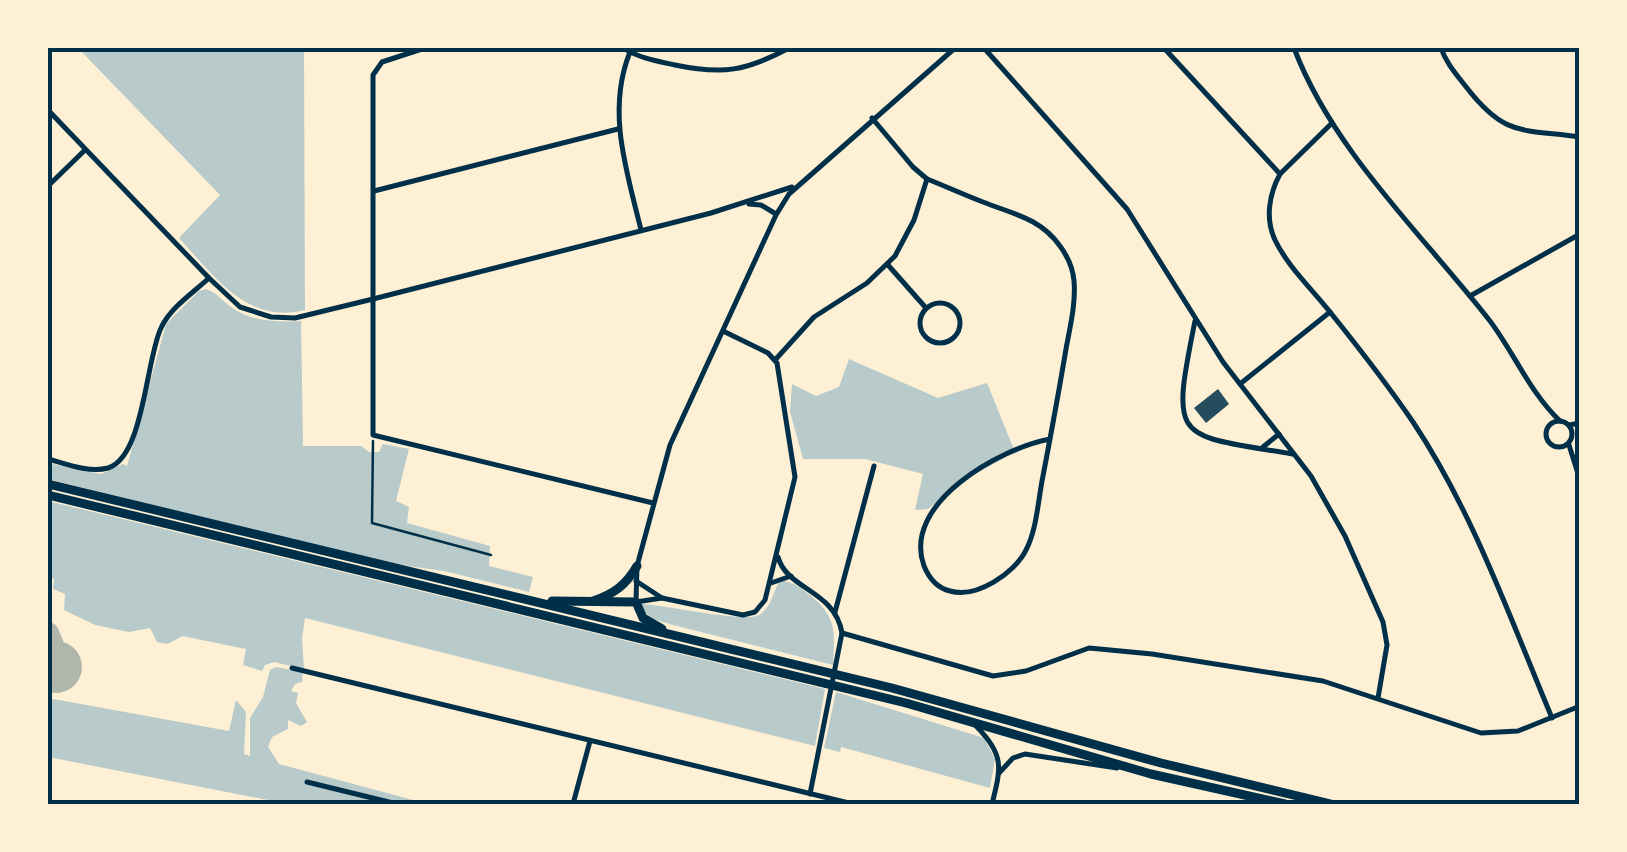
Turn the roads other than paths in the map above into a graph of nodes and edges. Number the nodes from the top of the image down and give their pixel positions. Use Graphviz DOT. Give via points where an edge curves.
graph roads {
  1 [pos="426,48"];
  2 [pos="623,48"];
  3 [pos="789,48"];
  4 [pos="954,48"];
  5 [pos="984,48"];
  6 [pos="1164,48"];
  7 [pos="1294,48"];
  8 [pos="1441,48"];
  9 [pos="630,52"];
  10 [pos="48,110"];
  11 [pos="872,118"];
  12 [pos="1332,124"];
  13 [pos="618,129"];
  14 [pos="1580,138"];
  15 [pos="86,149"];
  16 [pos="1280,174"];
  17 [pos="927,178"];
  18 [pos="48,186"];
  19 [pos="796,186"];
  20 [pos="374,191"];
  21 [pos="746,204"];
  22 [pos="776,214"];
  23 [pos="642,230"];
  24 [pos="1580,234"];
  25 [pos="888,265"];
  26 [pos="208,278"];
  27 [pos="1470,296"];
  28 [pos="373,299"];
  29 [pos="927,308"];
  30 [pos="1330,312"];
  31 [pos="1195,322"];
  32 [pos="723,331"];
  33 [pos="776,360"];
  34 [pos="1240,384"];
  35 [pos="1545,407"];
  36 [pos="1560,421"];
  37 [pos="1568,425"];
  38 [pos="1580,425"];
  39 [pos="1548,428"];
  40 [pos="1572,433"];
  41 [pos="1280,434"];
  42 [pos="1050,439"];
  43 [pos="1569,444"];
  44 [pos="1260,448"];
  45 [pos="1558,448"];
  46 [pos="1295,454"];
  47 [pos="48,459"];
  48 [pos="1572,461"];
  49 [pos="874,466"];
  50 [pos="1580,480"];
  51 [pos="48,484"];
  52 [pos="48,495"];
  53 [pos="653,504"];
  54 [pos="777,554"];
  55 [pos="637,566"];
  56 [pos="791,576"];
  57 [pos="636,581"];
  58 [pos="769,586"];
  59 [pos="510,596"];
  60 [pos="662,598"];
  61 [pos="636,602"];
  62 [pos="570,603"];
  63 [pos="836,612"];
  64 [pos="842,633"];
  65 [pos="674,635"];
  66 [pos="292,668"];
  67 [pos="824,677"];
  68 [pos="847,683"];
  69 [pos="1378,698"];
  70 [pos="1580,706"];
  71 [pos="1552,718"];
  72 [pos="970,721"];
  73 [pos="590,741"];
  74 [pos="999,773"];
  75 [pos="1151,774"];
  76 [pos="307,782"];
  77 [pos="810,794"];
  78 [pos="397,804"];
  79 [pos="573,804"];
  80 [pos="853,804"];
  81 [pos="992,804"];
  82 [pos="1285,804"];
  83 [pos="1331,804"];
  1 -- 20 [label="street" via="374,70"];
  2 -- 9 [label="street"];
  3 -- 9 [label="street" via="751,66 714,72"];
  4 -- 11 [label="street"];
  5 -- 31 [label="street" via="1127,209"];
  6 -- 16 [label="street"];
  7 -- 12 [label="street"];
  8 -- 14 [label="street" via="1496,121"];
  9 -- 13 [label="street"];
  10 -- 15 [label="street"];
  11 -- 17 [label="street"];
  11 -- 19 [label="street"];
  12 -- 16 [label="street"];
  12 -- 27 [label="street"];
  13 -- 20 [label="street"];
  13 -- 23 [label="street"];
  15 -- 18 [label="street"];
  15 -- 26 [label="street"];
  16 -- 30 [label="street" via="1270,201 1273,235"];
  17 -- 25 [label="street" via="910,231"];
  17 -- 42 [label="street" via="1038,224 1068,260 1073,309"];
  19 -- 21 [label="street"];
  19 -- 22 [label="street"];
  20 -- 28 [label="street"];
  21 -- 22 [label="street"];
  21 -- 23 [label="street"];
  22 -- 32 [label="street"];
  23 -- 28 [label="street"];
  24 -- 27 [label="street"];
  25 -- 29 [label="street"];
  25 -- 33 [label="street" via="814,317"];
  26 -- 28 [label="street" via="240,306 270,317 295,318"];
  26 -- 47 [label="street" via="160,329 132,441 120,460 94,469"];
  27 -- 35 [label="street"];
  28 -- 53 [label="street" via="373,435"];
  29 -- 29 [label="street" via="955,310 960,324 953,338 939,343 925,336 920,322"];
  30 -- 34 [label="street"];
  30 -- 71 [label="street" via="1441,469"];
  31 -- 34 [label="street"];
  31 -- 44 [label="street" via="1182,388 1186,422 1208,440"];
  32 -- 33 [label="street"];
  32 -- 53 [label="street" via="676,432"];
  33 -- 54 [label="street" via="795,477"];
  34 -- 41 [label="street"];
  35 -- 36 [label="street"];
  35 -- 39 [label="street"];
  36 -- 37 [label="street"];
  36 -- 39 [label="street"];
  37 -- 38 [label="street"];
  37 -- 40 [label="street"];
  38 -- 40 [label="street"];
  39 -- 45 [label="street" via="1547,440"];
  40 -- 43 [label="street"];
  41 -- 44 [label="street"];
  41 -- 46 [label="street"];
  42 -- 42 [label="street" via="1031,539 1020,559 976,590 954,592 934,582 920,546 940,500 986,466"];
  43 -- 45 [label="street"];
  43 -- 48 [label="street"];
  44 -- 46 [label="street"];
  45 -- 48 [label="street"];
  46 -- 69 [label="street" via="1336,518 1382,622 1387,646"];
  48 -- 50 [label="street"];
  49 -- 63 [label="street"];
  51 -- 59 [label="highway"];
  52 -- 67 [label="highway"];
  53 -- 55 [label="street"];
  54 -- 56 [label="street"];
  54 -- 58 [label="street"];
  55 -- 57 [label="street"];
  55 -- 62 [label="highway" via="613,593"];
  56 -- 58 [label="street"];
  56 -- 63 [label="street"];
  57 -- 60 [label="street"];
  57 -- 61 [label="street"];
  58 -- 60 [label="street" via="759,609 743,615"];
  59 -- 62 [label="highway"];
  59 -- 65 [label="highway"];
  60 -- 61 [label="street"];
  61 -- 62 [label="highway"];
  61 -- 65 [label="highway" via="643,618"];
  63 -- 64 [label="street"];
  64 -- 69 [label="street" via="993,676 1108,647 1323,681"];
  64 -- 77 [label="street"];
  65 -- 67 [label="highway"];
  66 -- 73 [label="street"];
  67 -- 68 [label="highway"];
  68 -- 72 [label="highway"];
  68 -- 83 [label="highway"];
  69 -- 71 [label="street" via="1468,732 1518,731"];
  70 -- 71 [label="street"];
  72 -- 74 [label="street" via="995,748"];
  72 -- 75 [label="highway"];
  73 -- 77 [label="street"];
  73 -- 79 [label="street"];
  74 -- 75 [label="street" via="1014,758 1038,754"];
  74 -- 81 [label="street"];
  75 -- 82 [label="highway"];
  76 -- 78 [label="street"];
  77 -- 80 [label="street"];
}
